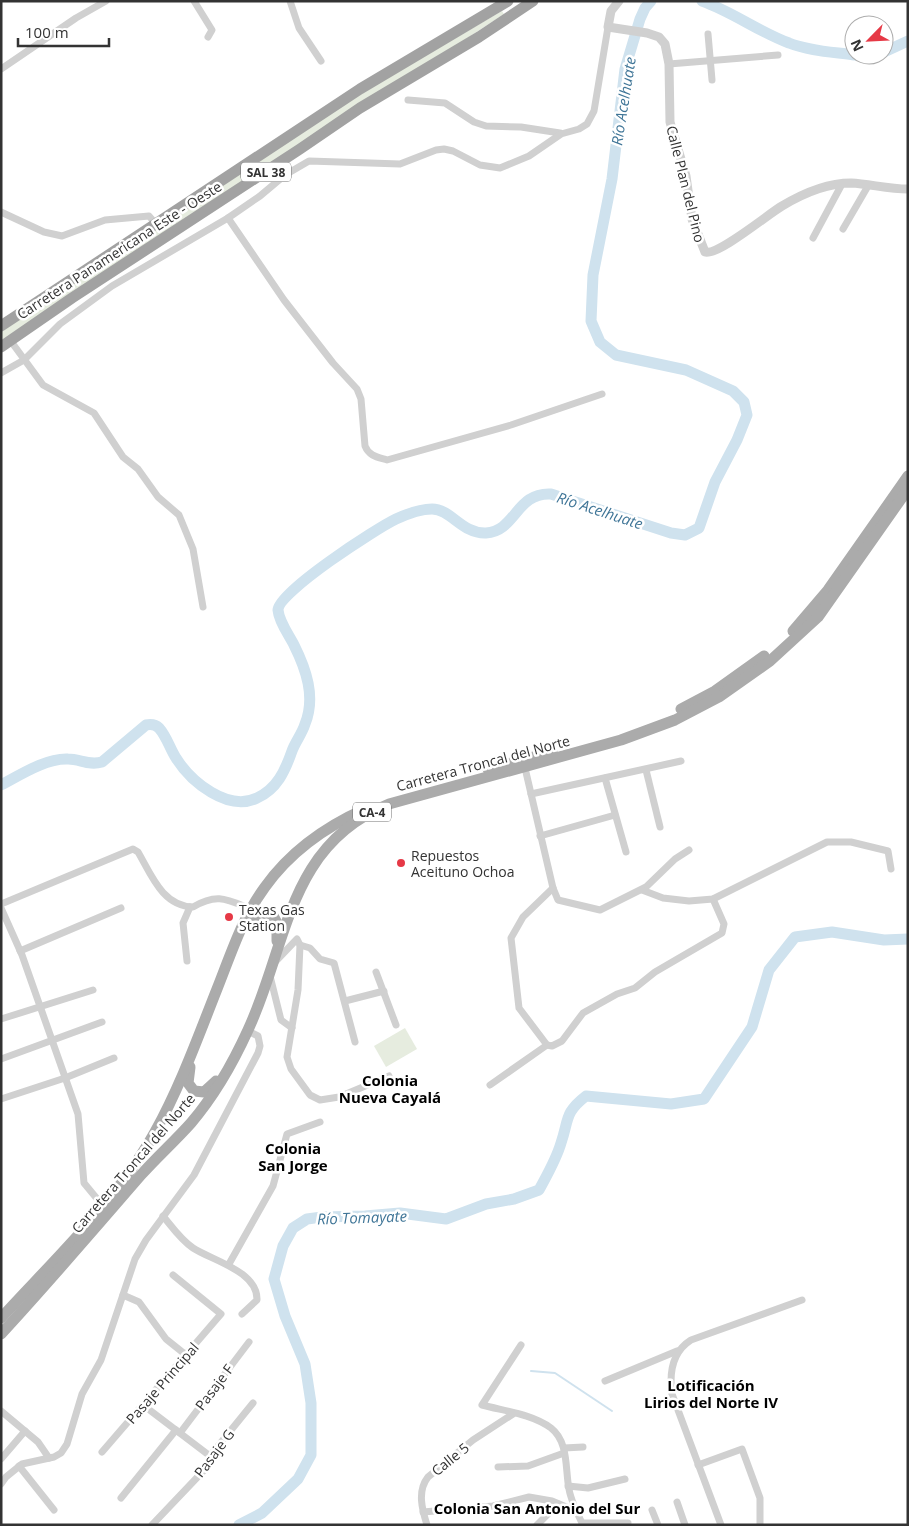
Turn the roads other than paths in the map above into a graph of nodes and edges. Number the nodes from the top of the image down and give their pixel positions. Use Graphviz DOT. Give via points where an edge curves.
graph roads {
  1 [pos="106,1"];
  2 [pos="194,1"];
  3 [pos="290,1"];
  4 [pos="508,1"];
  5 [pos="514,1"];
  6 [pos="620,1"];
  7 [pos="529,4"];
  8 [pos="496,9"];
  9 [pos="504,21"];
  10 [pos="608,27"];
  11 [pos="708,34"];
  12 [pos="208,37"];
  13 [pos="778,55"];
  14 [pos="710,60"];
  15 [pos="321,61"];
  16 [pos="669,64"];
  17 [pos="1,69"];
  18 [pos="712,80"];
  19 [pos="408,100"];
  20 [pos="561,134"];
  21 [pos="842,184"];
  22 [pos="868,186"];
  23 [pos="908,189"];
  24 [pos="1,212"];
  25 [pos="228,218"];
  26 [pos="156,224"];
  27 [pos="843,229"];
  28 [pos="813,238"];
  29 [pos="1,326"];
  30 [pos="6,344"];
  31 [pos="24,360"];
  32 [pos="1,373"];
  33 [pos="602,394"];
  34 [pos="908,476"];
  35 [pos="908,489"];
  36 [pos="203,607"];
  37 [pos="681,761"];
  38 [pos="525,768"];
  39 [pos="646,770"];
  40 [pos="605,778"];
  41 [pos="530,794"];
  42 [pos="615,815"];
  43 [pos="660,827"];
  44 [pos="540,836"];
  45 [pos="689,850"];
  46 [pos="626,852"];
  47 [pos="891,869"];
  48 [pos="553,888"];
  49 [pos="642,890"];
  50 [pos="713,898"];
  51 [pos="1,904"];
  52 [pos="190,907"];
  53 [pos="1,908"];
  54 [pos="121,908"];
  55 [pos="251,909"];
  56 [pos="10,929"];
  57 [pos="1,932"];
  58 [pos="236,940"];
  59 [pos="300,945"];
  60 [pos="20,951"];
  61 [pos="275,959"];
  62 [pos="187,961"];
  63 [pos="376,972"];
  64 [pos="270,975"];
  65 [pos="93,990"];
  66 [pos="384,991"];
  67 [pos="346,1001"];
  68 [pos="276,1004"];
  69 [pos="40,1006"];
  70 [pos="259,1006"];
  71 [pos="1,1019"];
  72 [pos="102,1022"];
  73 [pos="396,1025"];
  74 [pos="292,1028"];
  75 [pos="248,1031"];
  76 [pos="196,1040"];
  77 [pos="51,1041"];
  78 [pos="355,1042"];
  79 [pos="547,1045"];
  80 [pos="114,1058"];
  81 [pos="1,1059"];
  82 [pos="228,1070"];
  83 [pos="388,1076"];
  84 [pos="65,1078"];
  85 [pos="490,1085"];
  86 [pos="1,1099"];
  87 [pos="320,1122"];
  88 [pos="103,1206"];
  89 [pos="163,1216"];
  90 [pos="229,1264"];
  91 [pos="173,1275"];
  92 [pos="123,1295"];
  93 [pos="802,1300"];
  94 [pos="242,1314"];
  95 [pos="1,1318"];
  96 [pos="1,1334"];
  97 [pos="249,1342"];
  98 [pos="521,1345"];
  99 [pos="677,1351"];
  100 [pos="186,1355"];
  101 [pos="605,1382"];
  102 [pos="253,1402"];
  103 [pos="143,1404"];
  104 [pos="1,1411"];
  105 [pos="513,1414"];
  106 [pos="25,1431"];
  107 [pos="178,1431"];
  108 [pos="583,1447"];
  109 [pos="564,1450"];
  110 [pos="102,1452"];
  111 [pos="210,1456"];
  112 [pos="50,1458"];
  113 [pos="1,1460"];
  114 [pos="698,1465"];
  115 [pos="19,1466"];
  116 [pos="498,1467"];
  117 [pos="625,1479"];
  118 [pos="1,1484"];
  119 [pos="568,1486"];
  120 [pos="121,1498"];
  121 [pos="677,1502"];
  122 [pos="558,1504"];
  123 [pos="54,1510"];
  124 [pos="652,1510"];
  125 [pos="576,1511"];
  126 [pos="423,1512"];
  127 [pos="628,1523"];
  128 [pos="582,1524"];
  129 [pos="152,1525"];
  130 [pos="427,1525"];
  131 [pos="536,1525"];
  132 [pos="658,1525"];
  133 [pos="685,1525"];
  134 [pos="721,1525"];
  135 [pos="760,1525"];
  1 -- 17 [label="street"];
  2 -- 12 [label="street" via="212,30"];
  3 -- 15 [label="street" via="299,28"];
  4 -- 8 [label="highway, Carretera Panamericana Este - Oeste / SAL 38"];
  5 -- 7 [label="highway" via="519,8"];
  6 -- 10 [label="street" via="611,11"];
  7 -- 9 [label="highway, Carretera Panamericana Este - Oeste / SAL 38"];
  8 -- 9 [label="highway" via="504,10"];
  8 -- 26 [label="highway, Carretera Panamericana Este - Oeste / SAL 38" via="360,88"];
  9 -- 30 [label="highway, Carretera Panamericana Este - Oeste / SAL 38" via="360,108"];
  10 -- 16 [label="street, Calle Plan del Pino" via="647,33 663,41"];
  10 -- 20 [label="street" via="592,118 578,129"];
  11 -- 14 [label="street"];
  13 -- 14 [label="street"];
  14 -- 16 [label="street"];
  14 -- 18 [label="street"];
  16 -- 21 [label="street, Calle Plan del Pino" via="670,122 686,176 690,212 705,252 715,251 812,191"];
  19 -- 20 [label="street" via="445,103 486,126 521,127"];
  20 -- 25 [label="street" via="529,156 500,168 480,165 444,149 400,164 309,161 284,175"];
  21 -- 22 [label="street, Calle Plan del Pino"];
  21 -- 28 [label="street"];
  22 -- 23 [label="street, Calle Plan del Pino"];
  22 -- 27 [label="street"];
  24 -- 26 [label="street" via="44,232 62,236 104,220 149,216"];
  25 -- 31 [label="street" via="112,286 60,324"];
  25 -- 33 [label="street" via="284,300 357,389 361,399 365,446 375,457 387,460 511,425"];
  26 -- 29 [label="highway, Carretera Panamericana Este - Oeste / SAL 38"];
  30 -- 31 [label="street"];
  31 -- 32 [label="street"];
  31 -- 36 [label="street" via="43,385 94,413 123,457 138,469 154,494 179,515 193,549"];
  34 -- 55 [label="main road, Carretera Troncal del Norte / CA-4" via="802,623 767,654 715,691 640,726 451,780 362,810 302,848 265,886"];
  35 -- 38 [label="main road, Carretera Troncal del Norte / CA-4" via="818,617 778,655 745,680 700,708 651,730"];
  37 -- 39 [label="street"];
  38 -- 41 [label="street"];
  38 -- 61 [label="main road, Carretera Troncal del Norte / CA-4" via="389,804 359,820 327,848 306,876"];
  39 -- 40 [label="street"];
  39 -- 43 [label="street"];
  40 -- 41 [label="street"];
  40 -- 42 [label="street"];
  41 -- 44 [label="street"];
  42 -- 44 [label="street"];
  42 -- 46 [label="street"];
  44 -- 48 [label="street"];
  45 -- 49 [label="street"];
  47 -- 50 [label="street" via="888,851 851,842 827,842"];
  48 -- 49 [label="street" via="558,900 600,910"];
  48 -- 79 [label="street" via="523,917 511,938 520,1008"];
  49 -- 50 [label="street" via="663,898 688,901"];
  50 -- 79 [label="street" via="724,924 722,933 655,972 635,988 583,1013 562,1041"];
  51 -- 52 [label="street" via="133,849 138,852 158,888"];
  52 -- 55 [label="street" via="212,898 222,898"];
  52 -- 62 [label="street" via="182,923"];
  53 -- 56 [label="street"];
  54 -- 60 [label="street"];
  55 -- 58 [label="main road, Carretera Troncal del Norte / CA-4"];
  56 -- 57 [label="street"];
  56 -- 60 [label="street"];
  58 -- 61 [label="main road" via="256,915 268,912 277,924"];
  58 -- 76 [label="main road, Carretera Troncal del Norte / CA-4"];
  59 -- 61 [label="street" via="297,939"];
  59 -- 67 [label="street" via="310,948 320,959 334,963"];
  59 -- 74 [label="street"];
  60 -- 69 [label="street"];
  61 -- 64 [label="main road, Carretera Troncal del Norte / CA-4"];
  63 -- 66 [label="street"];
  64 -- 68 [label="street"];
  64 -- 70 [label="main road, Carretera Troncal del Norte / CA-4"];
  65 -- 69 [label="street"];
  66 -- 67 [label="street"];
  66 -- 73 [label="street"];
  67 -- 78 [label="street"];
  68 -- 70 [label="street" via="269,1000"];
  68 -- 74 [label="street" via="282,1020"];
  69 -- 71 [label="street"];
  69 -- 77 [label="street"];
  70 -- 75 [label="main road, Carretera Troncal del Norte / CA-4"];
  72 -- 77 [label="street"];
  74 -- 83 [label="street" via="288,1063 315,1098 339,1098"];
  75 -- 82 [label="main road, Carretera Troncal del Norte / CA-4"];
  75 -- 89 [label="street" via="258,1036 258,1053 194,1176"];
  76 -- 82 [label="main road" via="188,1079 191,1090 197,1093 206,1090"];
  76 -- 88 [label="main road, Carretera Troncal del Norte / CA-4" via="156,1131"];
  77 -- 81 [label="street"];
  77 -- 84 [label="street"];
  79 -- 85 [label="street"];
  80 -- 84 [label="street"];
  82 -- 96 [label="main road, Carretera Troncal del Norte / CA-4" via="192,1122"];
  84 -- 86 [label="street"];
  84 -- 88 [label="street" via="78,1114 84,1183"];
  87 -- 90 [label="street" via="287,1134 273,1186"];
  88 -- 95 [label="main road, Carretera Troncal del Norte / CA-4"];
  89 -- 90 [label="street" via="193,1248"];
  89 -- 92 [label="street" via="135,1259"];
  90 -- 94 [label="street" via="250,1282 257,1293 253,1305"];
  91 -- 100 [label="street, Pasaje Principal" via="221,1314"];
  92 -- 100 [label="street" via="139,1302 166,1339"];
  92 -- 112 [label="street" via="101,1360 82,1394 68,1444 61,1453"];
  93 -- 99 [label="street" via="692,1340"];
  97 -- 107 [label="street, Pasaje F"];
  98 -- 105 [label="street" via="482,1405"];
  99 -- 101 [label="street"];
  99 -- 114 [label="street" via="670,1374 672,1394"];
  100 -- 103 [label="street, Pasaje Principal"];
  102 -- 111 [label="street, Pasaje G"];
  103 -- 107 [label="street"];
  103 -- 110 [label="street, Pasaje Principal"];
  104 -- 106 [label="street"];
  105 -- 109 [label="street" via="551,1428"];
  105 -- 126 [label="street, Calle 5" via="428,1477 422,1491"];
  106 -- 112 [label="street"];
  106 -- 113 [label="street"];
  107 -- 111 [label="street"];
  107 -- 120 [label="street, Pasaje F"];
  108 -- 109 [label="street"];
  109 -- 116 [label="street" via="528,1466"];
  109 -- 119 [label="street"];
  111 -- 129 [label="street, Pasaje G" via="208,1465"];
  112 -- 115 [label="street"];
  114 -- 134 [label="street"];
  114 -- 135 [label="street" via="742,1449 760,1498"];
  115 -- 118 [label="street"];
  115 -- 123 [label="street"];
  117 -- 119 [label="street" via="588,1488"];
  119 -- 125 [label="street"];
  121 -- 133 [label="street"];
  122 -- 125 [label="street"];
  122 -- 126 [label="street" via="529,1497 493,1506"];
  122 -- 131 [label="street"];
  124 -- 132 [label="street"];
  125 -- 128 [label="street"];
  126 -- 130 [label="street, Calle 5"];
  127 -- 128 [label="street"];
}
